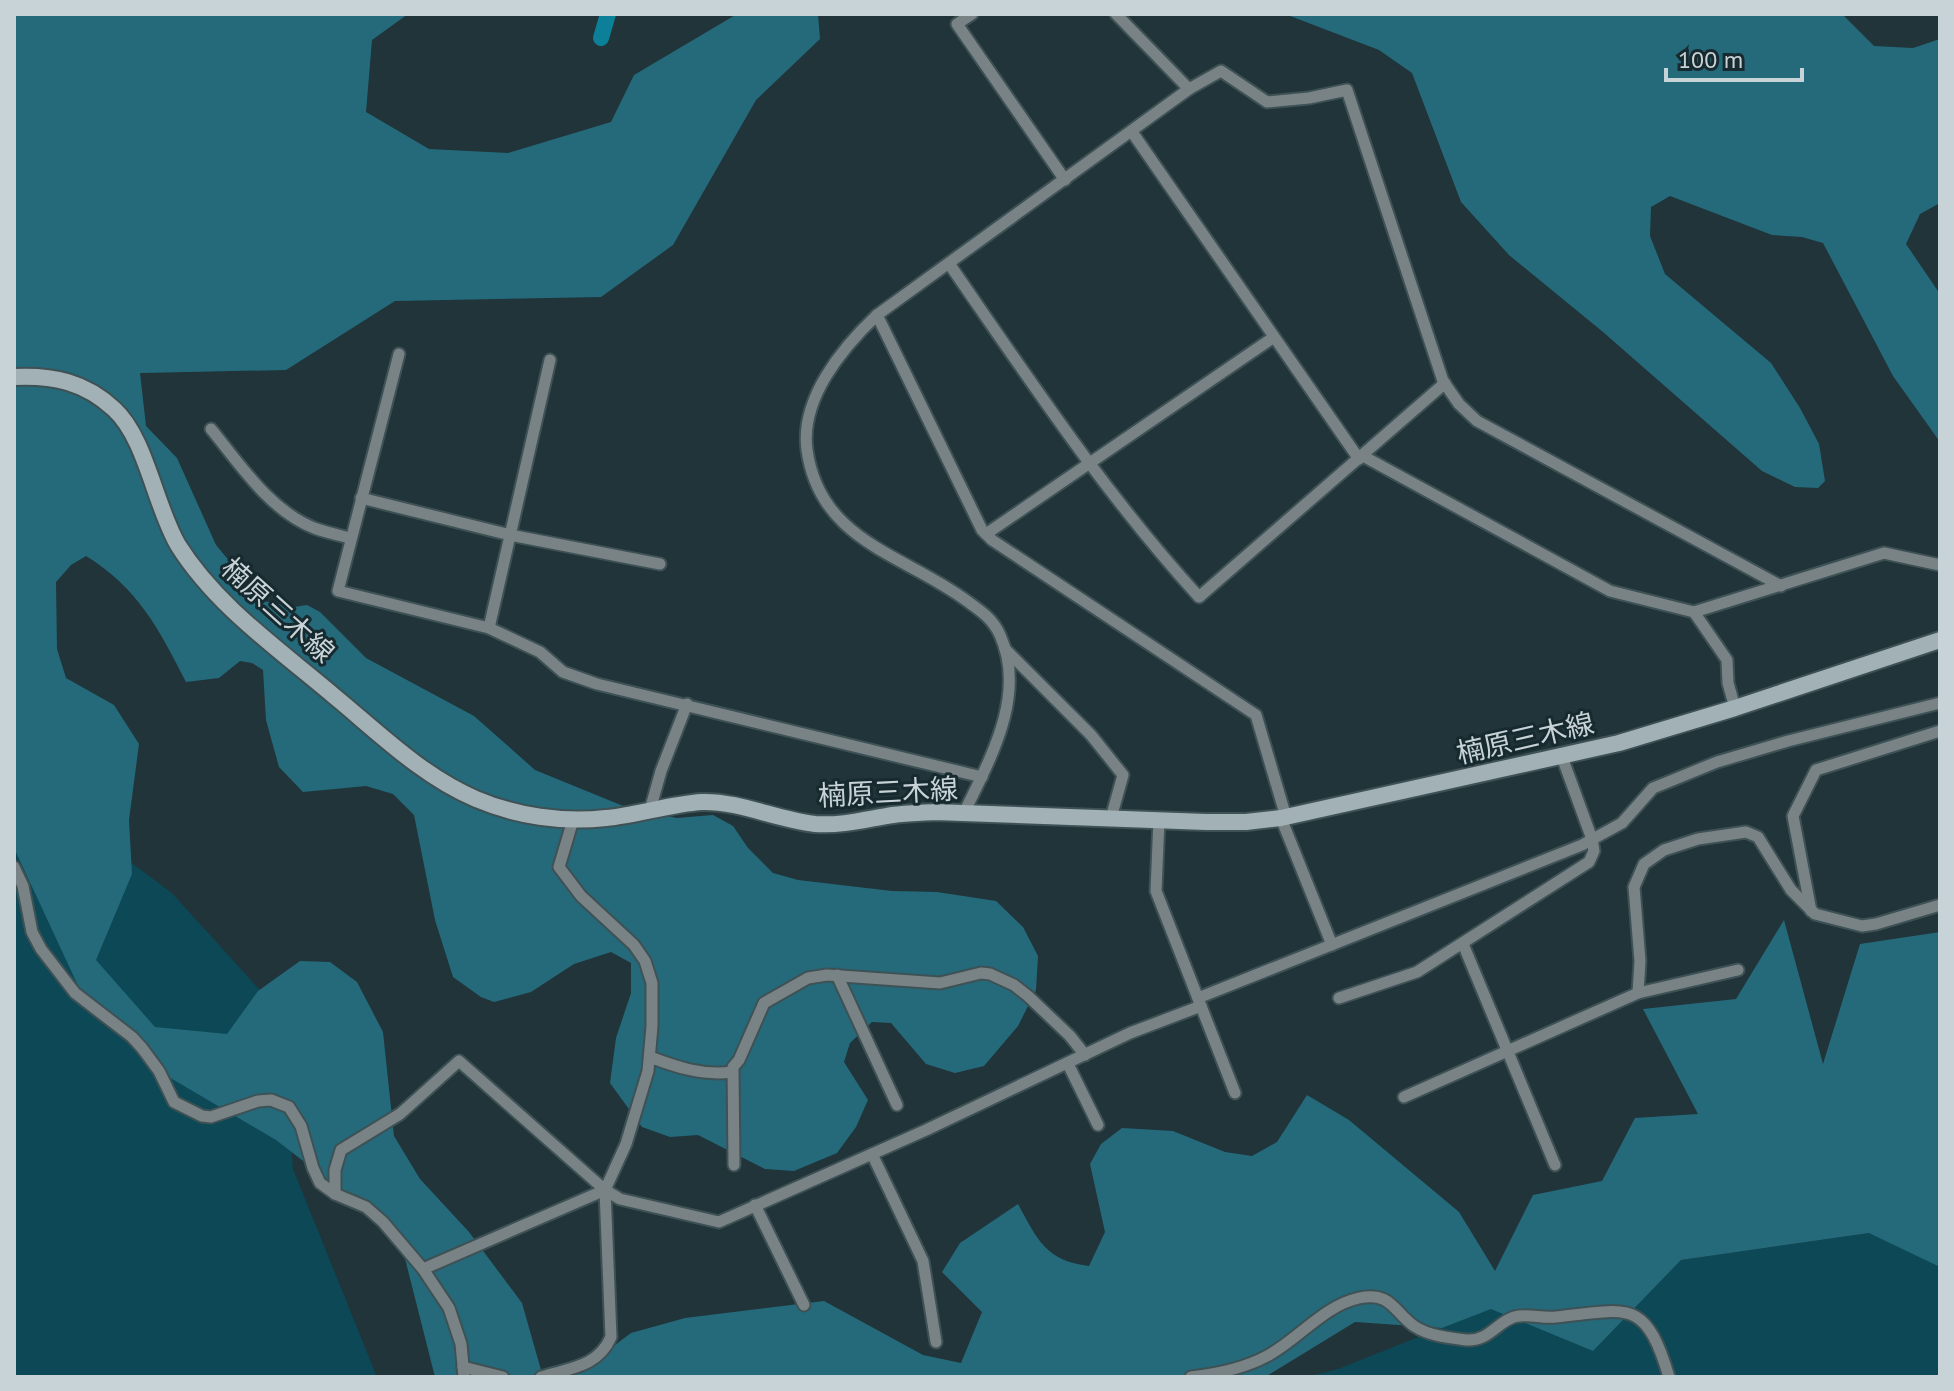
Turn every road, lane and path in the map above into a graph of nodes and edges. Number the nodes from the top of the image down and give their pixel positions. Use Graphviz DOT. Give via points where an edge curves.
graph roads {
  1 [pos="972,14"];
  2 [pos="1116,14"];
  3 [pos="1189,89"];
  4 [pos="1132,132"];
  5 [pos="1065,180"];
  6 [pos="950,265"];
  7 [pos="877,315"];
  8 [pos="1274,337"];
  9 [pos="399,354"];
  10 [pos="550,360"];
  11 [pos="14,377"];
  12 [pos="1445,383"];
  13 [pos="211,429"];
  14 [pos="1361,458"];
  15 [pos="1089,464"];
  16 [pos="361,498"];
  17 [pos="986,534"];
  18 [pos="510,535"];
  19 [pos="350,538"];
  20 [pos="660,564"];
  21 [pos="1940,565"];
  22 [pos="1781,586"];
  23 [pos="1694,612"];
  24 [pos="489,628"];
  25 [pos="1940,640"];
  26 [pos="1005,649"];
  27 [pos="1940,703"];
  28 [pos="687,704"];
  29 [pos="1735,708"];
  30 [pos="1940,731"];
  31 [pos="1562,757"];
  32 [pos="982,777"];
  33 [pos="650,810"];
  34 [pos="964,813"];
  35 [pos="1111,818"];
  36 [pos="1283,818"];
  37 [pos="573,820"];
  38 [pos="1159,820"];
  39 [pos="1592,839"];
  40 [pos="14,867"];
  41 [pos="1940,905"];
  42 [pos="1811,912"];
  43 [pos="1463,944"];
  44 [pos="1332,945"];
  45 [pos="1738,970"];
  46 [pos="837,975"];
  47 [pos="1638,993"];
  48 [pos="1339,998"];
  49 [pos="1199,1002"];
  50 [pos="1507,1050"];
  51 [pos="1085,1055"];
  52 [pos="650,1057"];
  53 [pos="1068,1064"];
  54 [pos="732,1072"];
  55 [pos="1235,1093"];
  56 [pos="1404,1097"];
  57 [pos="897,1105"];
  58 [pos="1098,1125"];
  59 [pos="872,1154"];
  60 [pos="734,1165"];
  61 [pos="1555,1165"];
  62 [pos="605,1190"];
  63 [pos="335,1194"];
  64 [pos="755,1205"];
  65 [pos="423,1269"];
  66 [pos="804,1305"];
  67 [pos="936,1342"];
  68 [pos="464,1372"];
  69 [pos="503,1377"];
  70 [pos="541,1377"];
  71 [pos="1191,1377"];
  72 [pos="1669,1377"];
  1 -- 5 [label="street" via="957,24"];
  2 -- 3 [label="street"];
  3 -- 4 [label="street"];
  3 -- 12 [label="street" via="1221,71 1267,102 1347,90"];
  4 -- 5 [label="street"];
  4 -- 8 [label="street"];
  5 -- 6 [label="street"];
  6 -- 7 [label="street"];
  6 -- 15 [label="street"];
  7 -- 17 [label="street"];
  7 -- 26 [label="street" via="857,334 813,400 806,442 817,489 827,506 868,543 987,615"];
  8 -- 14 [label="street"];
  8 -- 15 [label="street"];
  9 -- 16 [label="street"];
  10 -- 18 [label="street"];
  11 -- 37 [label="main road, 楠原三木線" via="65,380 117,411 132,430 168,528 206,585 422,769 476,799 527,815"];
  12 -- 14 [label="street"];
  12 -- 22 [label="street" via="1477,421"];
  13 -- 19 [label="street" via="258,487 290,514"];
  14 -- 15 [label="street" via="1199,597"];
  14 -- 23 [label="street" via="1610,591"];
  15 -- 17 [label="street"];
  16 -- 18 [label="street"];
  16 -- 19 [label="street"];
  17 -- 36 [label="street" via="1256,715"];
  18 -- 20 [label="street"];
  18 -- 24 [label="street"];
  19 -- 24 [label="street" via="338,591"];
  21 -- 22 [label="street" via="1884,553"];
  22 -- 23 [label="street"];
  23 -- 29 [label="street" via="1727,660"];
  24 -- 28 [label="street" via="582,680"];
  25 -- 29 [label="main road, 楠原三木線"];
  26 -- 32 [label="street" via="1011,690"];
  26 -- 35 [label="street" via="1123,775"];
  27 -- 39 [label="street" via="1717,762 1653,788 1622,823"];
  28 -- 32 [label="street"];
  28 -- 33 [label="street"];
  29 -- 31 [label="main road, 楠原三木線"];
  30 -- 42 [label="street" via="1816,770 1793,816"];
  31 -- 36 [label="main road, 楠原三木線"];
  31 -- 39 [label="street"];
  32 -- 34 [label="street"];
  33 -- 34 [label="main road, 楠原三木線" via="702,802 828,825 896,814"];
  33 -- 37 [label="main road, 楠原三木線"];
  34 -- 35 [label="main road, 楠原三木線"];
  35 -- 38 [label="main road, 楠原三木線"];
  36 -- 38 [label="main road, 楠原三木線"];
  36 -- 44 [label="street"];
  37 -- 52 [label="street" via="559,867 645,961 652,983"];
  38 -- 49 [label="street" via="1156,891"];
  39 -- 43 [label="street" via="1589,862"];
  39 -- 44 [label="street"];
  40 -- 63 [label="street" via="41,949 75,993 142,1048 174,1102 211,1117 258,1101 289,1107 320,1183"];
  41 -- 42 [label="street" via="1862,926"];
  42 -- 47 [label="street" via="1758,837 1746,832 1664,850 1644,864 1634,887"];
  43 -- 48 [label="street" via="1417,972"];
  43 -- 50 [label="street"];
  44 -- 49 [label="street"];
  45 -- 47 [label="street"];
  46 -- 51 [label="street" via="940,983 990,974 1028,996"];
  46 -- 54 [label="street" via="808,978 764,1003"];
  46 -- 57 [label="street"];
  47 -- 50 [label="street"];
  49 -- 51 [label="street"];
  49 -- 55 [label="street"];
  50 -- 56 [label="street"];
  50 -- 61 [label="street"];
  51 -- 53 [label="street"];
  52 -- 54 [label="street" via="703,1072"];
  52 -- 62 [label="street" via="641,1100"];
  53 -- 58 [label="street"];
  53 -- 59 [label="street"];
  54 -- 60 [label="street"];
  59 -- 64 [label="street"];
  59 -- 67 [label="street" via="923,1261"];
  62 -- 63 [label="street" via="459,1061 400,1114 341,1150"];
  62 -- 64 [label="street" via="620,1199 719,1222"];
  62 -- 65 [label="street"];
  62 -- 70 [label="street" via="611,1337 605,1351 589,1363"];
  63 -- 65 [label="street" via="366,1207"];
  64 -- 66 [label="street"];
  65 -- 68 [label="street" via="449,1308"];
  68 -- 69 [label="street"];
  71 -- 72 [label="street" via="1267,1356 1336,1306 1376,1297 1396,1305 1425,1332 1470,1340 1488,1336 1517,1316 1621,1310 1638,1317 1651,1332"];
}
